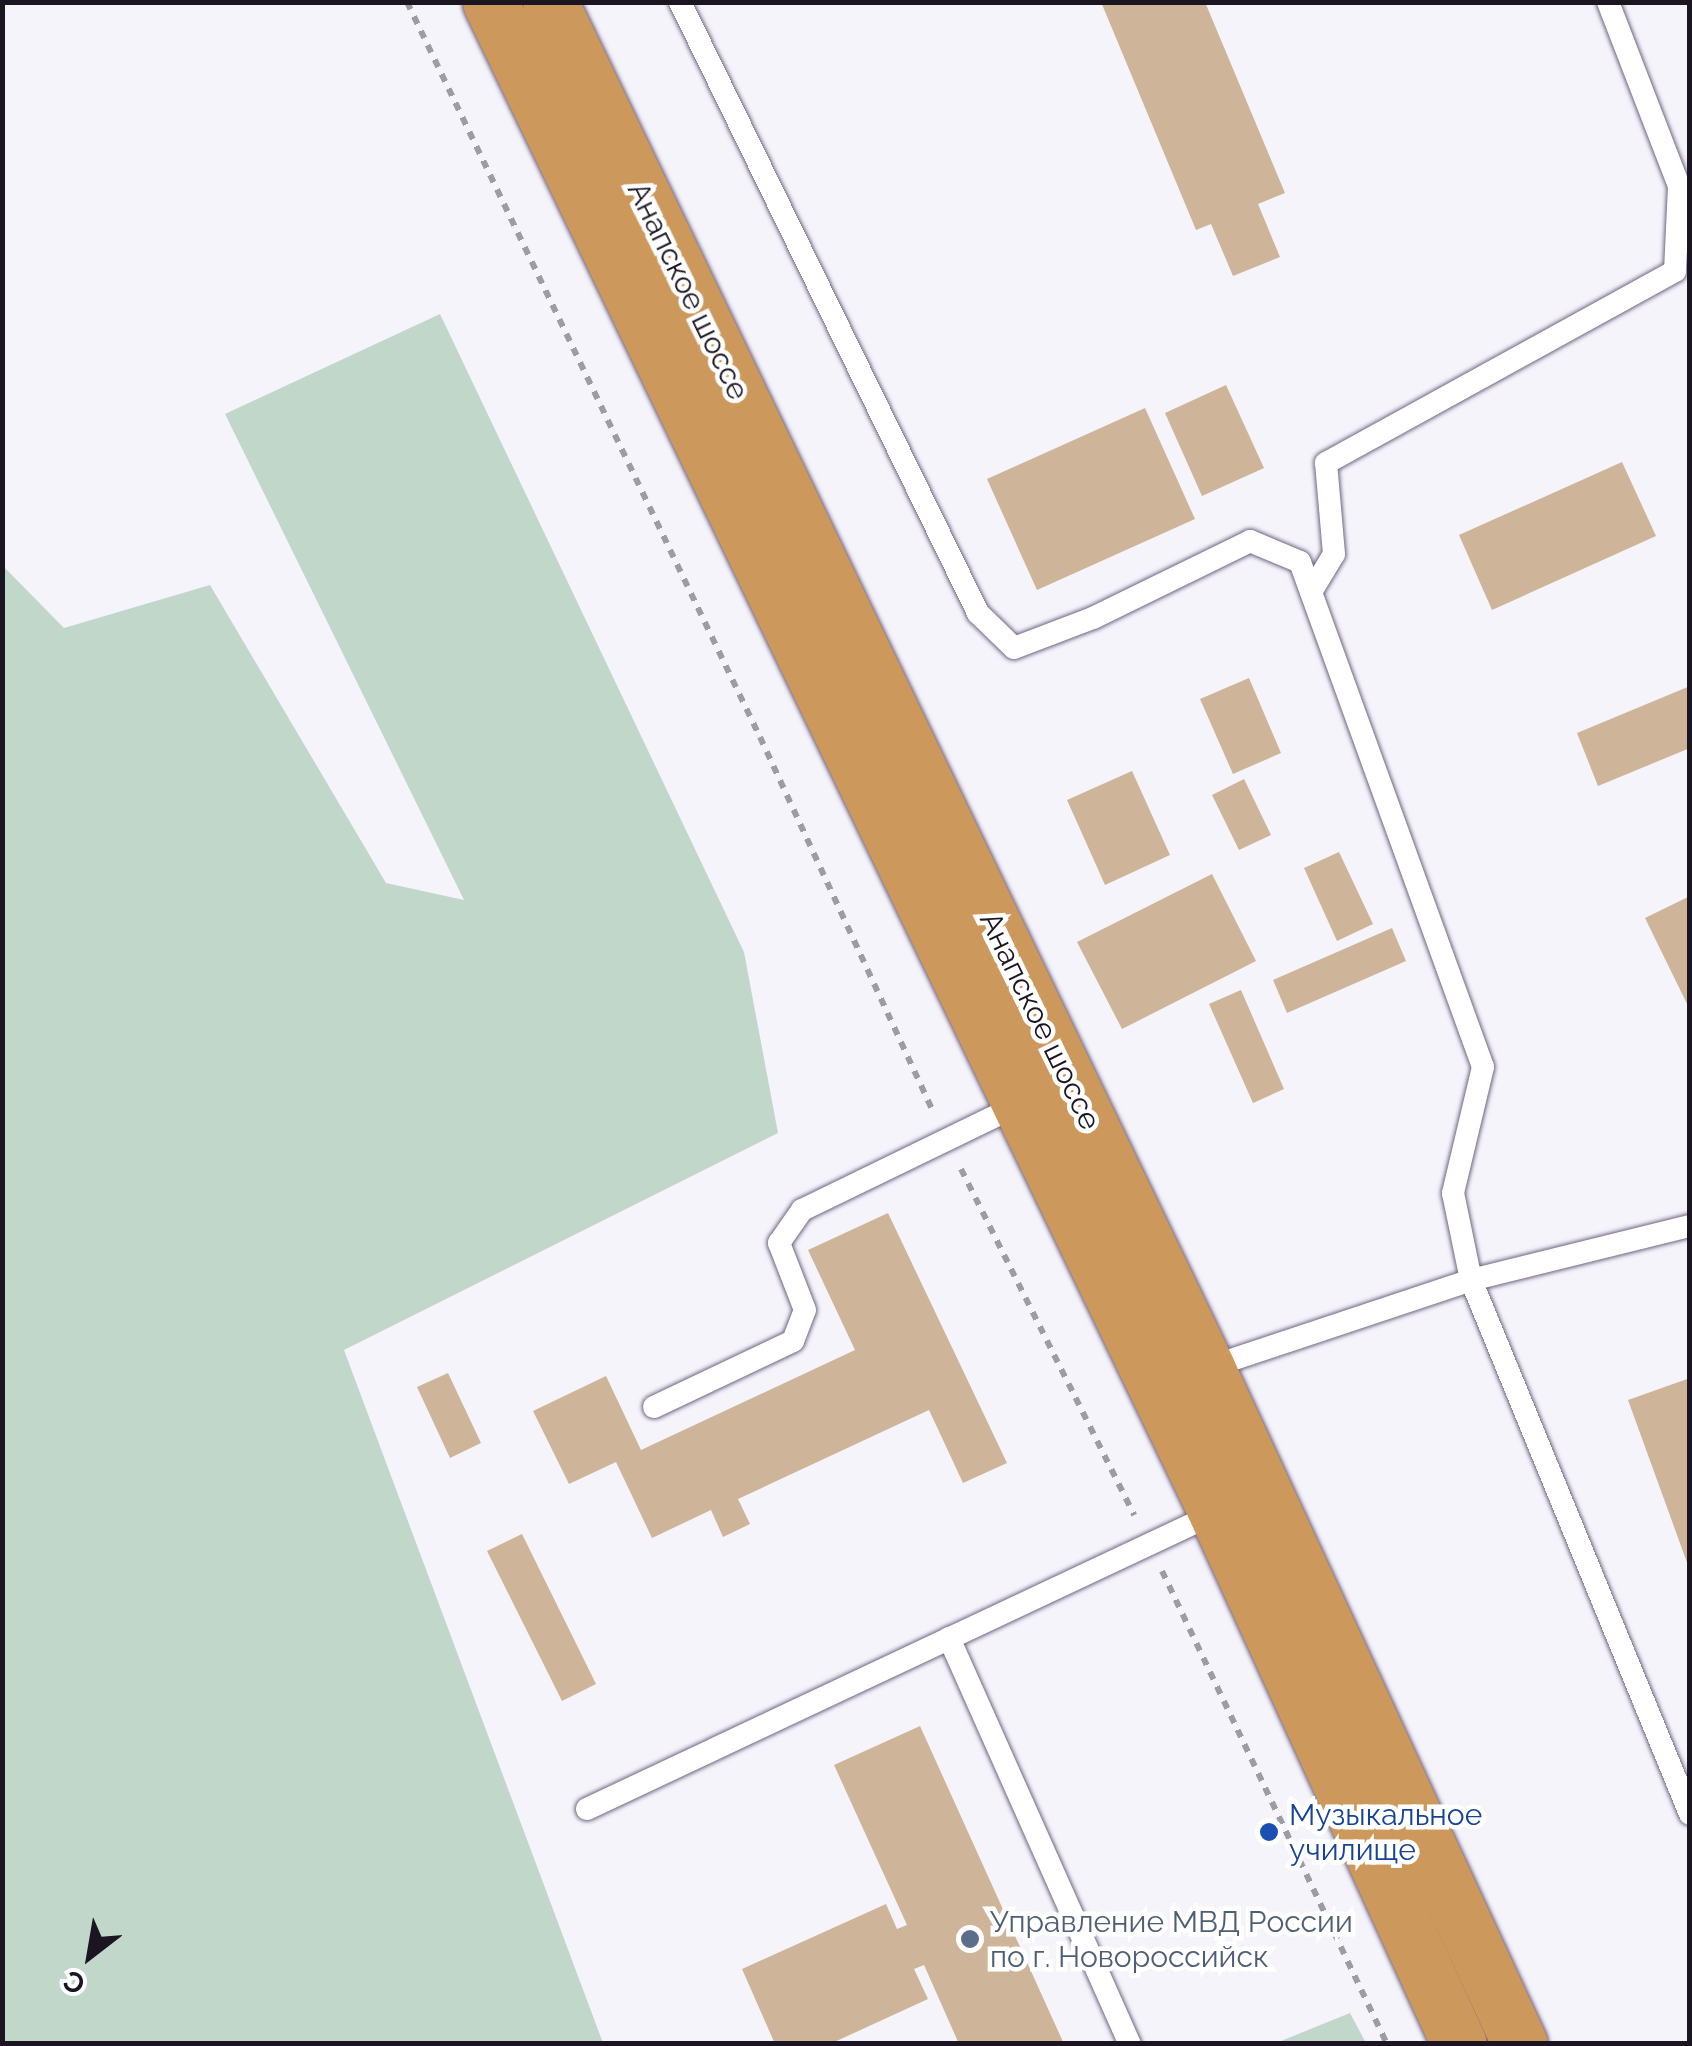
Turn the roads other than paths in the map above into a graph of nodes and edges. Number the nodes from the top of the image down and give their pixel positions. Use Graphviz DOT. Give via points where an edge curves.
graph roads {
  1 [pos="490,2"];
  2 [pos="550,2"];
  3 [pos="680,2"];
  4 [pos="1608,2"];
  5 [pos="1311,592"];
  6 [pos="1020,1104"];
  7 [pos="1690,1226"];
  8 [pos="1471,1280"];
  9 [pos="1207,1368"];
  10 [pos="654,1407"];
  11 [pos="1240,1501"];
  12 [pos="949,1638"];
  13 [pos="587,1809"];
  14 [pos="1690,1814"];
  15 [pos="1130,2044"];
  16 [pos="1459,2044"];
  17 [pos="1520,2044"];
  1 -- 6 [label="highway, Анапское шоссе"];
  2 -- 9 [label="highway, Анапское шоссе"];
  3 -- 5 [label="lane" via="978,613 1014,648 1093,618 1250,542 1300,562"];
  4 -- 5 [label="lane" via="1679,186 1675,272 1326,463 1334,554"];
  5 -- 8 [label="lane" via="1482,1067 1453,1193"];
  6 -- 10 [label="lane" via="802,1210 779,1243 805,1310 793,1341"];
  6 -- 11 [label="highway, Анапское шоссе"];
  7 -- 8 [label="lane"];
  8 -- 9 [label="lane"];
  8 -- 14 [label="lane"];
  9 -- 11 [label="highway, Анапское шоссе"];
  11 -- 12 [label="lane"];
  11 -- 16 [label="highway, Анапское шоссе"];
  11 -- 17 [label="highway, Анапское шоссе"];
  12 -- 13 [label="lane"];
  12 -- 15 [label="lane"];
}
